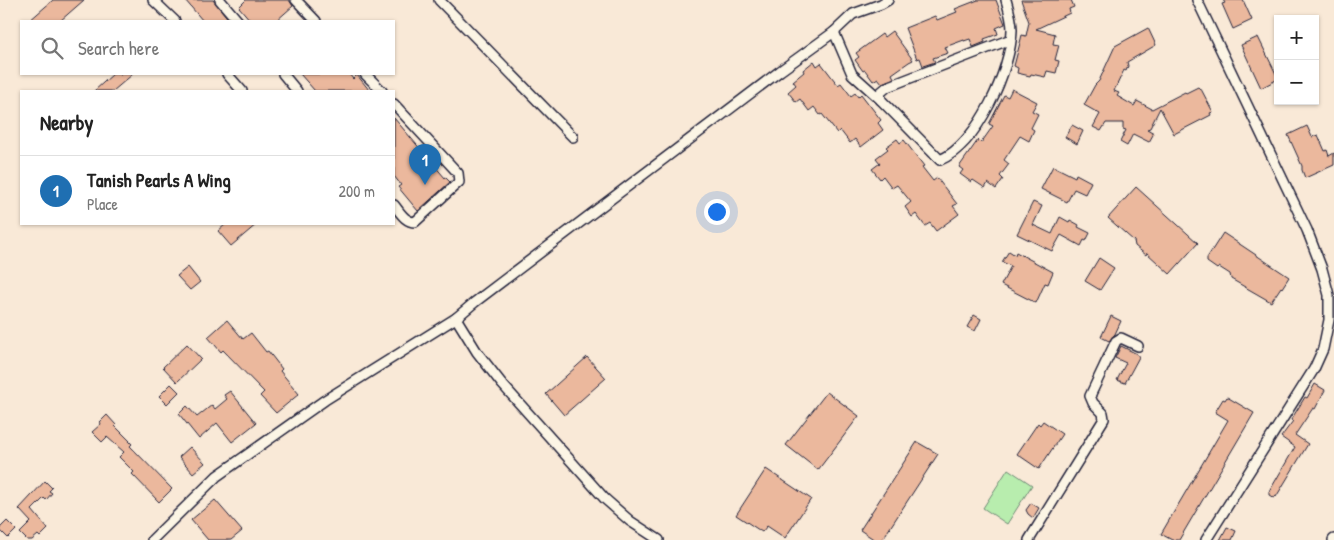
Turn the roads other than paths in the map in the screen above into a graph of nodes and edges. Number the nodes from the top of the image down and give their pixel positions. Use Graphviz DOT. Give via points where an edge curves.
graph roads {
  1 [pos="154,0"];
  2 [pos="220,0"];
  3 [pos="296,0"];
  4 [pos="439,0"];
  5 [pos="888,0"];
  6 [pos="1006,0"];
  7 [pos="1197,0"];
  8 [pos="174,20"];
  9 [pos="237,20"];
  10 [pos="315,20"];
  11 [pos="834,32"];
  12 [pos="1011,38"];
  13 [pos="228,75"];
  14 [pos="283,75"];
  15 [pos="366,75"];
  16 [pos="241,90"];
  17 [pos="296,90"];
  18 [pos="381,90"];
  19 [pos="881,100"];
  20 [pos="395,105"];
  21 [pos="573,136"];
  22 [pos="395,206"];
  23 [pos="456,318"];
  24 [pos="1138,346"];
  25 [pos="152,540"];
  26 [pos="659,540"];
  27 [pos="1029,540"];
  28 [pos="1206,540"];
  1 -- 8 [label="street"];
  2 -- 9 [label="street"];
  3 -- 10 [label="street"];
  4 -- 21 [label="street"];
  5 -- 11 [label="street" via="853,14"];
  6 -- 12 [label="street" via="1011,17"];
  7 -- 28 [label="street" via="1307,230 1329,295 1327,335 1314,369"];
  11 -- 19 [label="street" via="852,74"];
  11 -- 23 [label="street"];
  12 -- 19 [label="street" via="887,87 880,93"];
  12 -- 19 [label="street" via="999,84 987,110 976,127 946,158 940,160"];
  13 -- 16 [label="street"];
  14 -- 17 [label="street"];
  15 -- 18 [label="street"];
  20 -- 22 [label="street" via="459,176 459,182 415,222 406,219"];
  23 -- 25 [label="street" via="324,400 216,476"];
  23 -- 26 [label="street" via="502,384 605,499"];
  24 -- 27 [label="street" via="1121,338 1116,341 1090,396 1104,413 1104,419"];
}
